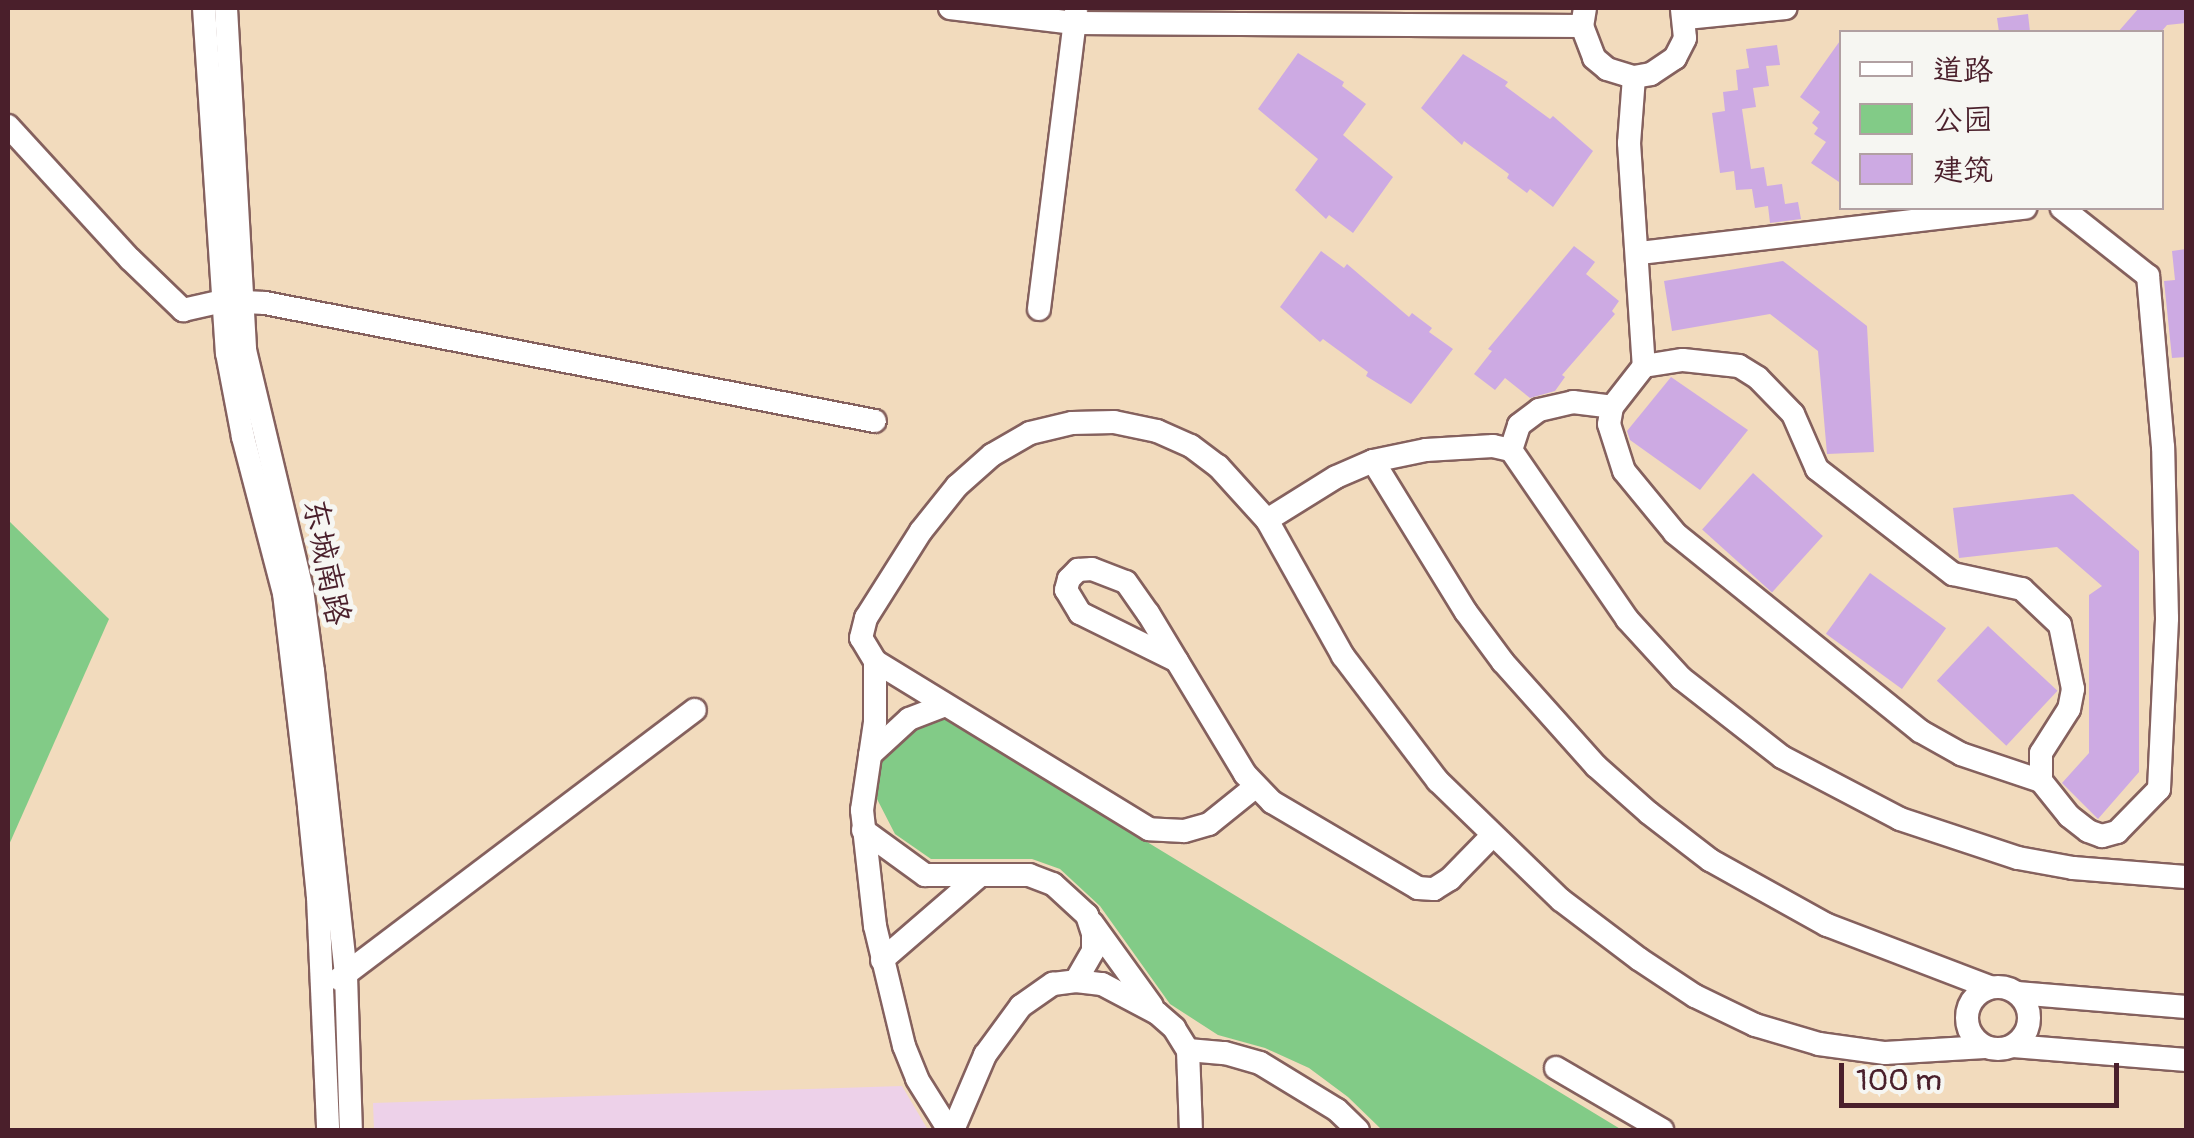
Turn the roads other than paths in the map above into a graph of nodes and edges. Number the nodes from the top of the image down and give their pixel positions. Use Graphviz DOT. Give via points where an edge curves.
graph roads {
  1 [pos="204,8"];
  2 [pos="226,8"];
  3 [pos="950,8"];
  4 [pos="1786,8"];
  5 [pos="1684,13"];
  6 [pos="1075,15"];
  7 [pos="1584,17"];
  8 [pos="1634,77"];
  9 [pos="8,126"];
  10 [pos="2008,210"];
  11 [pos="2065,210"];
  12 [pos="1640,253"];
  13 [pos="232,301"];
  14 [pos="1039,309"];
  15 [pos="1644,366"];
  16 [pos="1612,407"];
  17 [pos="874,421"];
  18 [pos="1511,450"];
  19 [pos="1373,461"];
  20 [pos="1267,520"];
  21 [pos="875,661"];
  22 [pos="1177,662"];
  23 [pos="945,705"];
  24 [pos="695,710"];
  25 [pos="868,757"];
  26 [pos="2041,781"];
  27 [pos="1255,788"];
  28 [pos="863,830"];
  29 [pos="1491,837"];
  30 [pos="978,877"];
  31 [pos="2186,877"];
  32 [pos="1086,916"];
  33 [pos="882,960"];
  34 [pos="346,975"];
  35 [pos="1076,981"];
  36 [pos="1990,987"];
  37 [pos="322,989"];
  38 [pos="2017,993"];
  39 [pos="2186,1007"];
  40 [pos="1157,1013"];
  41 [pos="2013,1046"];
  42 [pos="1985,1047"];
  43 [pos="1188,1050"];
  44 [pos="2186,1060"];
  45 [pos="1556,1068"];
  46 [pos="328,1130"];
  47 [pos="351,1130"];
  48 [pos="951,1130"];
  49 [pos="1191,1130"];
  50 [pos="1358,1130"];
  51 [pos="1662,1130"];
  1 -- 13 [label="street, 东城南路"];
  2 -- 13 [label="street, 东城南路"];
  3 -- 6 [label="street"];
  4 -- 5 [label="street"];
  5 -- 8 [label="street" via="1685,38 1674,58 1664,69"];
  6 -- 7 [label="street"];
  6 -- 14 [label="street"];
  7 -- 8 [label="street" via="1594,58"];
  8 -- 12 [label="street" via="1629,143"];
  9 -- 13 [label="street" via="183,310"];
  10 -- 12 [label="street"];
  11 -- 26 [label="street" via="2148,276 2163,447 2167,618 2159,788 2126,825 2102,836 2069,816"];
  12 -- 15 [label="street"];
  13 -- 17 [label="street" via="311,310"];
  13 -- 34 [label="street, 东城南路" via="302,590"];
  13 -- 37 [label="street, 东城南路" via="243,436 284,592"];
  15 -- 16 [label="street"];
  15 -- 26 [label="street" via="1712,360 1758,378 1793,414 1817,468 1953,574 2022,589 2050,613 2064,640 2073,690 2069,709 2041,753"];
  16 -- 18 [label="street" via="1573,402 1539,410 1519,425"];
  16 -- 26 [label="street" via="1609,424 1624,471 1675,534 1930,738"];
  18 -- 19 [label="street" via="1426,450"];
  18 -- 31 [label="street" via="1627,620 1681,678 1782,757 1900,819 2018,858"];
  19 -- 20 [label="street"];
  19 -- 36 [label="street" via="1503,662 1649,814 1710,860 1827,926"];
  20 -- 21 [label="street" via="1218,466 1157,431 1114,422 1030,433 992,454 921,530 866,618 861,638"];
  20 -- 29 [label="street" via="1343,656 1438,781"];
  21 -- 23 [label="street"];
  21 -- 25 [label="street"];
  22 -- 22 [label="street" via="1126,582 1092,569 1070,579 1066,590 1080,612"];
  22 -- 27 [label="street"];
  23 -- 25 [label="street" via="894,730"];
  23 -- 27 [label="street" via="1149,828 1184,831 1209,824"];
  24 -- 34 [label="street"];
  25 -- 28 [label="street"];
  27 -- 29 [label="street" via="1418,888 1434,889 1450,879"];
  28 -- 30 [label="street" via="926,875"];
  28 -- 33 [label="street"];
  29 -- 42 [label="street" via="1639,959 1755,1025 1819,1044 1886,1052"];
  30 -- 32 [label="street" via="1029,876 1052,884"];
  30 -- 33 [label="street"];
  32 -- 35 [label="street" via="1093,950"];
  32 -- 40 [label="street"];
  33 -- 48 [label="street" via="917,1079"];
  34 -- 37 [label="street"];
  34 -- 47 [label="street, 东城南路"];
  35 -- 40 [label="street" via="1102,984"];
  35 -- 48 [label="street" via="1052,984 1021,1006 985,1055"];
  36 -- 38 [label="street"];
  36 -- 42 [label="street" via="1966,1015 1970,1034"];
  37 -- 46 [label="street, 东城南路"];
  38 -- 39 [label="street"];
  38 -- 41 [label="street" via="2029,1020"];
  40 -- 43 [label="street"];
  41 -- 42 [label="street"];
  41 -- 44 [label="street"];
  43 -- 49 [label="street"];
  43 -- 50 [label="street" via="1260,1063"];
  45 -- 51 [label="street"];
}
